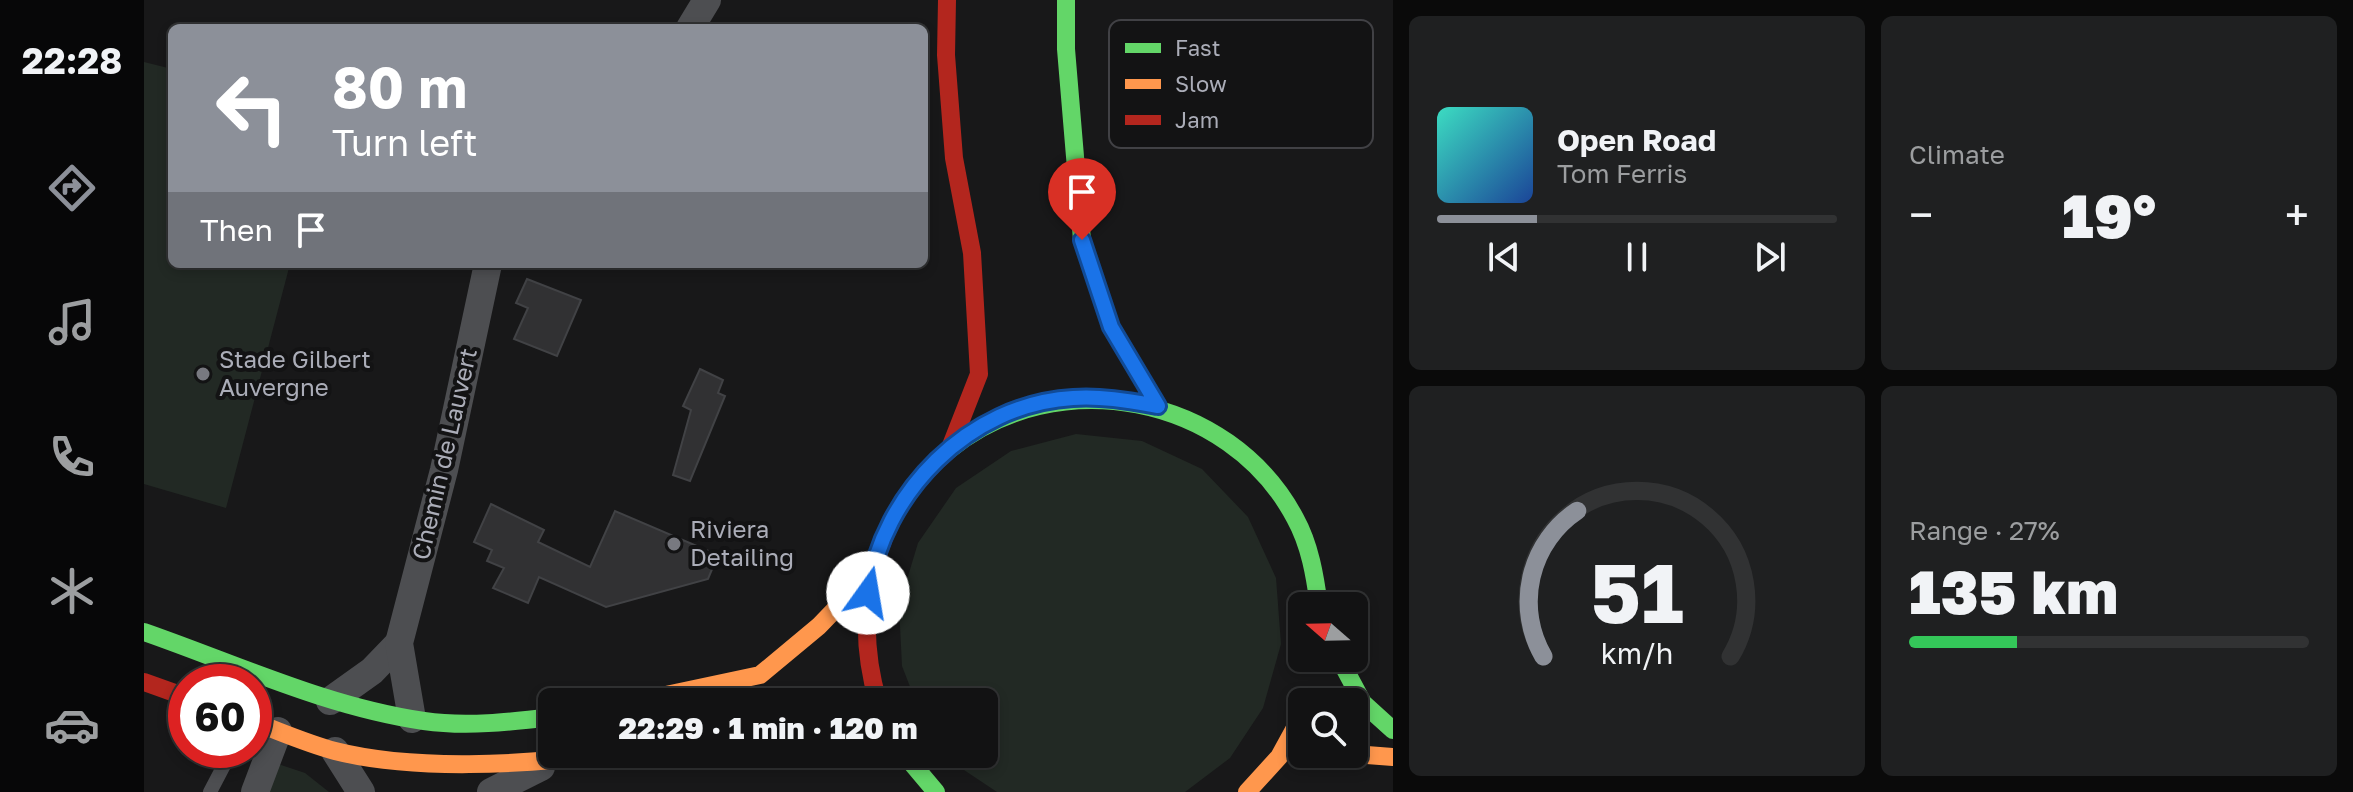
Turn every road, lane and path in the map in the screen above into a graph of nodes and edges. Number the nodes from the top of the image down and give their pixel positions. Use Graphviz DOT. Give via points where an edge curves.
graph roads {
  1 [pos="707,0"];
  2 [pos="947,0"];
  3 [pos="1066,0"];
  4 [pos="692,24"];
  5 [pos="487,268"];
  6 [pos="1158,406"];
  7 [pos="950,448"];
  8 [pos="871,572"];
  9 [pos="1317,592"];
  10 [pos="144,632"];
  11 [pos="399,643"];
  12 [pos="1346,672"];
  13 [pos="144,682"];
  14 [pos="699,688"];
  15 [pos="874,688"];
  16 [pos="168,691"];
  17 [pos="330,701"];
  18 [pos="538,718"];
  19 [pos="412,719"];
  20 [pos="272,728"];
  21 [pos="1393,730"];
  22 [pos="1288,743"];
  23 [pos="335,751"];
  24 [pos="1368,755"];
  25 [pos="1393,757"];
  26 [pos="538,761"];
  27 [pos="1288,766"];
  28 [pos="223,768"];
  29 [pos="259,768"];
  30 [pos="539,768"];
  31 [pos="916,768"];
  32 [pos="1267,774"];
  33 [pos="210,792"];
  34 [pos="255,792"];
  35 [pos="361,792"];
  36 [pos="491,792"];
  37 [pos="936,792"];
  38 [pos="1247,792"];
  1 -- 4 [label="street"];
  2 -- 7 [label="main road" via="954,158 972,253 979,374"];
  3 -- 6 [label="main road" via="1082,240 1111,327"];
  5 -- 11 [label="street, Chemin de Lauvert" via="444,470"];
  6 -- 7 [label="main road" via="1114,398 1027,406 986,423"];
  6 -- 9 [label="main road" via="1202,424 1232,444 1275,486 1300,527"];
  7 -- 8 [label="main road" via="900,503"];
  8 -- 14 [label="main road" via="819,626 760,675"];
  8 -- 15 [label="main road" via="866,658"];
  10 -- 17 [label="main road"];
  11 -- 17 [label="street, Chemin de Lauvert" via="372,671"];
  11 -- 19 [label="street, Chemin de Lauvert"];
  12 -- 21 [label="main road" via="1363,703"];
  13 -- 16 [label="main road"];
  17 -- 19 [label="main road"];
  18 -- 19 [label="main road" via="446,723"];
  20 -- 23 [label="main road"];
  22 -- 32 [label="main road"];
  23 -- 26 [label="main road" via="444,764"];
  23 -- 35 [label="street"];
  24 -- 25 [label="main road"];
  27 -- 32 [label="main road"];
  28 -- 33 [label="lane"];
  29 -- 34 [label="street"];
  30 -- 36 [label="street"];
  31 -- 37 [label="main road"];
  32 -- 38 [label="main road"];
}
